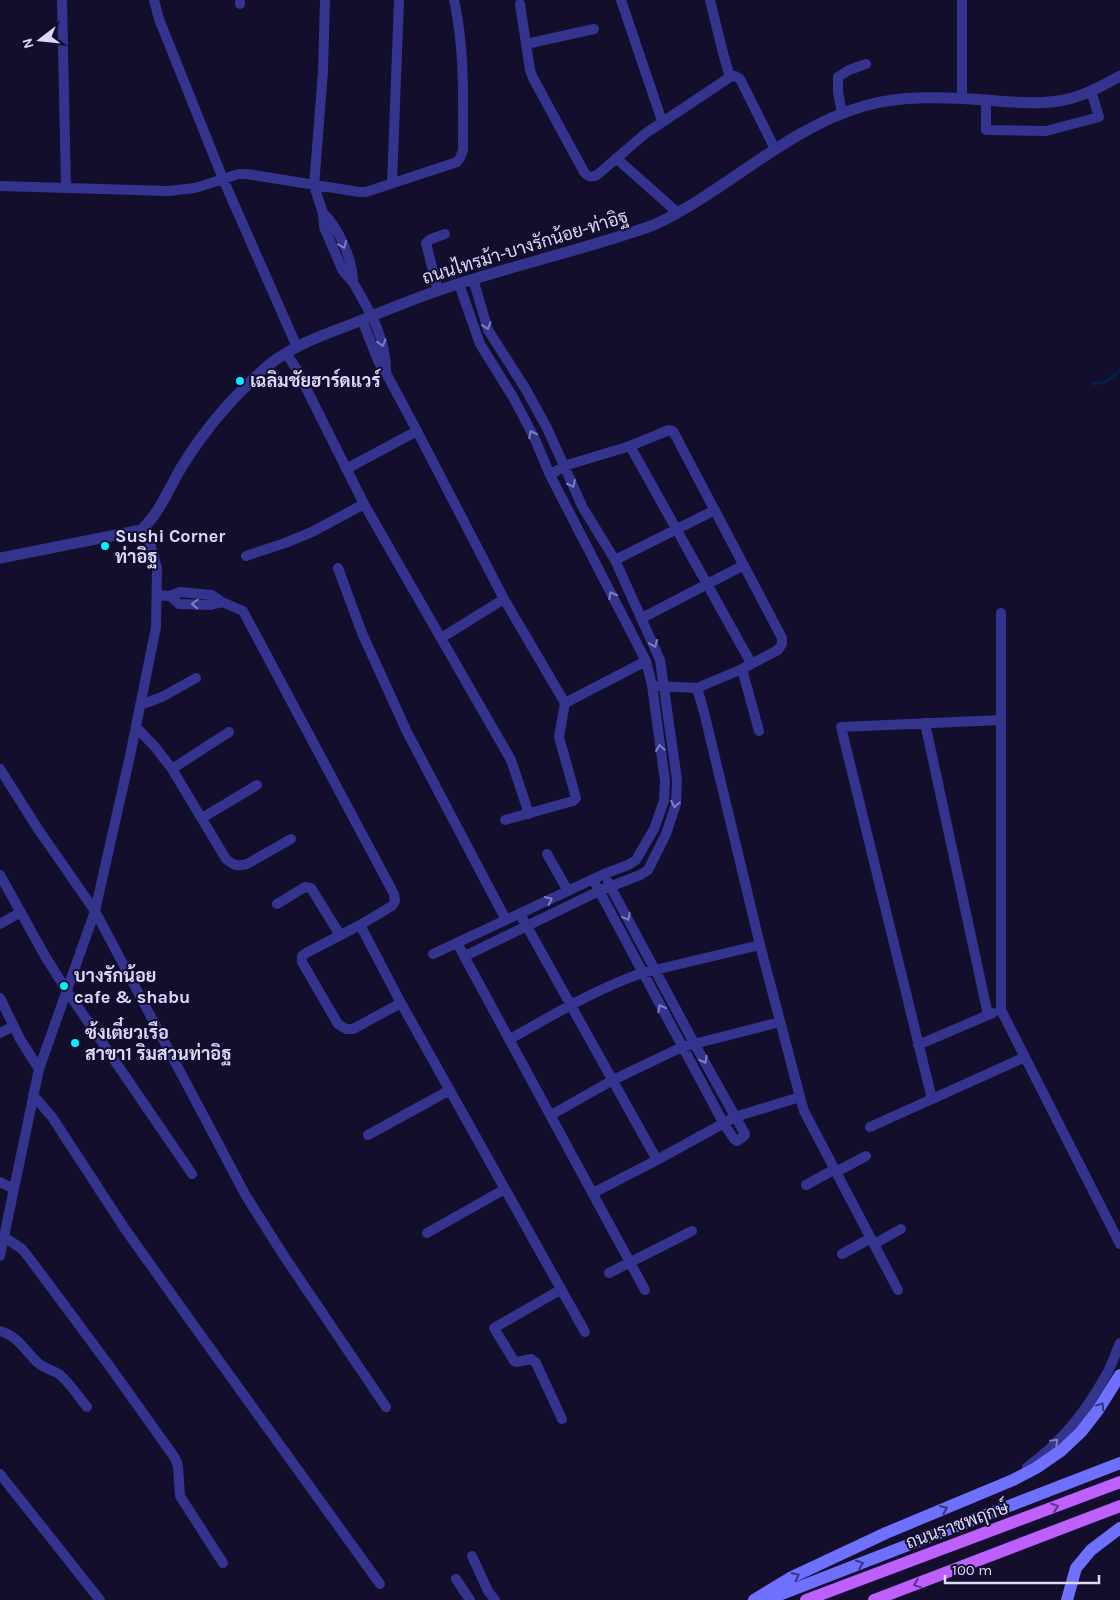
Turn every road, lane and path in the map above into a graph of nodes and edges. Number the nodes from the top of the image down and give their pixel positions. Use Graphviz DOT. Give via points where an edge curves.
graph roads {
  1 [pos="62,0"];
  2 [pos="154,0"];
  3 [pos="325,0"];
  4 [pos="399,0"];
  5 [pos="454,0"];
  6 [pos="621,0"];
  7 [pos="710,0"];
  8 [pos="962,0"];
  9 [pos="520,4"];
  10 [pos="594,29"];
  11 [pos="526,44"];
  12 [pos="866,64"];
  13 [pos="1120,76"];
  14 [pos="730,77"];
  15 [pos="1091,91"];
  16 [pos="962,98"];
  17 [pos="986,100"];
  18 [pos="842,113"];
  19 [pos="662,122"];
  20 [pos="775,149"];
  21 [pos="616,158"];
  22 [pos="223,179"];
  23 [pos="392,183"];
  24 [pos="0,186"];
  25 [pos="314,186"];
  26 [pos="66,188"];
  27 [pos="678,213"];
  28 [pos="445,234"];
  29 [pos="473,279"];
  30 [pos="459,284"];
  31 [pos="438,291"];
  32 [pos="367,317"];
  33 [pos="297,347"];
  34 [pos="286,353"];
  35 [pos="417,431"];
  36 [pos="630,446"];
  37 [pos="564,466"];
  38 [pos="346,468"];
  39 [pos="550,475"];
  40 [pos="364,504"];
  41 [pos="715,510"];
  42 [pos="677,529"];
  43 [pos="141,530"];
  44 [pos="246,556"];
  45 [pos="0,558"];
  46 [pos="615,560"];
  47 [pos="744,565"];
  48 [pos="338,568"];
  49 [pos="707,583"];
  50 [pos="157,595"];
  51 [pos="504,599"];
  52 [pos="1001,613"];
  53 [pos="642,618"];
  54 [pos="442,638"];
  55 [pos="646,661"];
  56 [pos="746,666"];
  57 [pos="196,678"];
  58 [pos="652,686"];
  59 [pos="665,687"];
  60 [pos="696,688"];
  61 [pos="565,703"];
  62 [pos="140,705"];
  63 [pos="1001,720"];
  64 [pos="925,723"];
  65 [pos="136,727"];
  66 [pos="759,731"];
  67 [pos="229,732"];
  68 [pos="0,769"];
  69 [pos="172,769"];
  70 [pos="257,785"];
  71 [pos="529,814"];
  72 [pos="202,818"];
  73 [pos="505,820"];
  74 [pos="291,839"];
  75 [pos="547,854"];
  76 [pos="604,874"];
  77 [pos="0,875"];
  78 [pos="593,879"];
  79 [pos="610,886"];
  80 [pos="568,891"];
  81 [pos="599,891"];
  82 [pos="277,904"];
  83 [pos="95,911"];
  84 [pos="21,912"];
  85 [pos="520,914"];
  86 [pos="506,920"];
  87 [pos="0,924"];
  88 [pos="360,925"];
  89 [pos="527,926"];
  90 [pos="340,935"];
  91 [pos="457,943"];
  92 [pos="760,945"];
  93 [pos="433,954"];
  94 [pos="465,956"];
  95 [pos="655,970"];
  96 [pos="642,973"];
  97 [pos="67,991"];
  98 [pos="0,998"];
  99 [pos="401,1003"];
  100 [pos="571,1005"];
  101 [pos="1000,1010"];
  102 [pos="988,1015"];
  103 [pos="780,1022"];
  104 [pos="14,1026"];
  105 [pos="0,1033"];
  106 [pos="510,1039"];
  107 [pos="694,1043"];
  108 [pos="918,1045"];
  109 [pos="682,1046"];
  110 [pos="1025,1057"];
  111 [pos="39,1069"];
  112 [pos="613,1080"];
  113 [pos="450,1090"];
  114 [pos="33,1095"];
  115 [pos="800,1097"];
  116 [pos="932,1099"];
  117 [pos="551,1115"];
  118 [pos="735,1117"];
  119 [pos="724,1124"];
  120 [pos="870,1127"];
  121 [pos="368,1135"];
  122 [pos="866,1156"];
  123 [pos="657,1160"];
  124 [pos="836,1171"];
  125 [pos="192,1174"];
  126 [pos="0,1182"];
  127 [pos="806,1185"];
  128 [pos="505,1188"];
  129 [pos="14,1189"];
  130 [pos="593,1193"];
  131 [pos="901,1229"];
  132 [pos="692,1231"];
  133 [pos="427,1233"];
  134 [pos="4,1237"];
  135 [pos="873,1241"];
  136 [pos="1120,1244"];
  137 [pos="842,1254"];
  138 [pos="0,1256"];
  139 [pos="630,1262"];
  140 [pos="609,1273"];
  141 [pos="560,1290"];
  142 [pos="645,1290"];
  143 [pos="898,1290"];
  144 [pos="0,1331"];
  145 [pos="585,1332"];
  146 [pos="1120,1343"];
  147 [pos="1120,1375"];
  148 [pos="87,1407"];
  149 [pos="386,1407"];
  150 [pos="562,1419"];
  151 [pos="1120,1463"];
  152 [pos="0,1474"];
  153 [pos="1120,1482"];
  154 [pos="988,1491"];
  155 [pos="1120,1506"];
  156 [pos="1120,1528"];
  157 [pos="472,1556"];
  158 [pos="224,1563"];
  159 [pos="456,1579"];
  160 [pos="380,1584"];
  161 [pos="100,1600"];
  162 [pos="470,1600"];
  163 [pos="495,1600"];
  164 [pos="754,1600"];
  165 [pos="766,1600"];
  166 [pos="806,1600"];
  167 [pos="874,1600"];
  168 [pos="1067,1600"];
  1 -- 26 [label="street"];
  2 -- 22 [label="street" via="158,19"];
  3 -- 25 [label="street"];
  4 -- 23 [label="street"];
  5 -- 23 [label="street" via="463,57 462,154 456,162"];
  6 -- 19 [label="street"];
  7 -- 14 [label="street"];
  8 -- 16 [label="street"];
  9 -- 11 [label="street"];
  10 -- 11 [label="street"];
  11 -- 21 [label="street" via="533,78 584,172 594,176"];
  12 -- 18 [label="street" via="838,77"];
  13 -- 15 [label="street, ถนนไทรม้า-บางรักน้อย-ท่าอิฐ"];
  14 -- 19 [label="street"];
  14 -- 20 [label="street" via="740,79"];
  15 -- 17 [label="street, ถนนไทรม้า-บางรักน้อย-ท่าอิฐ" via="1067,100 1039,103"];
  15 -- 17 [label="street" via="1099,117 1046,130 986,130"];
  16 -- 17 [label="street, ถนนไทรม้า-บางรักน้อย-ท่าอิฐ"];
  16 -- 18 [label="street, ถนนไทรม้า-บางรักน้อย-ท่าอิฐ" via="882,102"];
  18 -- 20 [label="street, ถนนไทรม้า-บางรักน้อย-ท่าอิฐ"];
  19 -- 21 [label="street"];
  20 -- 27 [label="street, ถนนไทรม้า-บางรักน้อย-ท่าอิฐ"];
  21 -- 27 [label="street"];
  22 -- 25 [label="street" via="247,174"];
  22 -- 26 [label="street" via="184,190"];
  22 -- 33 [label="street"];
  23 -- 25 [label="street" via="359,192"];
  24 -- 26 [label="street"];
  25 -- 32 [label="street" via="323,213 334,223 352,266 353,282"];
  27 -- 29 [label="street, ถนนไทรม้า-บางรักน้อย-ท่าอิฐ" via="633,233"];
  28 -- 31 [label="street" via="426,243"];
  29 -- 30 [label="street, ถนนไทรม้า-บางรักน้อย-ท่าอิฐ"];
  29 -- 37 [label="street, one-way" via="488,330 525,388"];
  30 -- 31 [label="street, ถนนไทรม้า-บางรักน้อย-ท่าอิฐ"];
  39 -- 30 [label="street, one-way" via="530,429 480,344"];
  31 -- 32 [label="street, ถนนไทรม้า-บางรักน้อย-ท่าอิฐ"];
  32 -- 33 [label="street, ถนนไทรม้า-บางรักน้อย-ท่าอิฐ"];
  32 -- 35 [label="street" via="376,356"];
  33 -- 34 [label="street, ถนนไทรม้า-บางรักน้อย-ท่าอิฐ"];
  34 -- 38 [label="street"];
  34 -- 43 [label="street, ถนนไทรม้า-บางรักน้อย-ท่าอิฐ" via="261,371 203,436 183,464 154,517"];
  35 -- 38 [label="street"];
  35 -- 51 [label="street"];
  36 -- 37 [label="street"];
  36 -- 41 [label="street" via="673,430"];
  36 -- 42 [label="street"];
  37 -- 39 [label="street"];
  37 -- 46 [label="street, one-way"];
  38 -- 40 [label="street"];
  55 -- 39 [label="street, one-way"];
  40 -- 44 [label="street" via="312,532"];
  40 -- 54 [label="street"];
  41 -- 42 [label="street"];
  41 -- 47 [label="street"];
  42 -- 46 [label="street"];
  42 -- 49 [label="street"];
  43 -- 45 [label="street"];
  43 -- 50 [label="street" via="154,553"];
  46 -- 53 [label="street"];
  47 -- 49 [label="street"];
  47 -- 56 [label="street" via="782,638 778,650"];
  48 -- 86 [label="street" via="362,633 403,724"];
  49 -- 53 [label="street"];
  49 -- 56 [label="street"];
  50 -- 62 [label="street" via="156,627"];
  50 -- 88 [label="street" via="170,596 180,592 212,595 243,611 394,894 392,906"];
  51 -- 54 [label="street"];
  51 -- 61 [label="street"];
  52 -- 63 [label="street"];
  53 -- 59 [label="street, one-way" via="660,660"];
  54 -- 71 [label="street" via="511,760"];
  55 -- 58 [label="street"];
  55 -- 61 [label="street"];
  56 -- 60 [label="street"];
  56 -- 66 [label="street"];
  57 -- 62 [label="street"];
  58 -- 59 [label="street"];
  76 -- 58 [label="street, one-way" via="636,860 654,829 664,802 665,781"];
  59 -- 60 [label="street"];
  59 -- 79 [label="street, one-way" via="677,780 676,804 666,834 648,870"];
  60 -- 92 [label="street"];
  61 -- 71 [label="street" via="559,737 576,798"];
  62 -- 65 [label="street"];
  63 -- 64 [label="street"];
  63 -- 101 [label="street"];
  64 -- 102 [label="street"];
  64 -- 108 [label="street" via="840,727"];
  65 -- 69 [label="street"];
  65 -- 83 [label="street"];
  67 -- 69 [label="street"];
  68 -- 83 [label="street"];
  69 -- 72 [label="street"];
  70 -- 72 [label="street"];
  71 -- 73 [label="street"];
  72 -- 74 [label="street" via="232,865 247,864"];
  75 -- 80 [label="street"];
  76 -- 78 [label="street"];
  76 -- 79 [label="street"];
  77 -- 84 [label="street"];
  78 -- 80 [label="street"];
  78 -- 81 [label="street"];
  79 -- 81 [label="street"];
  79 -- 95 [label="street, one-way"];
  85 -- 80 [label="street, one-way"];
  81 -- 89 [label="street"];
  81 -- 96 [label="street"];
  82 -- 90 [label="street" via="305,887 311,888"];
  83 -- 97 [label="street"];
  83 -- 149 [label="street" via="246,1196"];
  84 -- 87 [label="street"];
  84 -- 97 [label="street"];
  85 -- 86 [label="street"];
  85 -- 89 [label="street"];
  86 -- 91 [label="street"];
  88 -- 90 [label="street"];
  88 -- 99 [label="street"];
  89 -- 94 [label="street"];
  89 -- 100 [label="street"];
  90 -- 99 [label="street" via="302,956 302,962 338,1024 346,1030 353,1029"];
  91 -- 93 [label="street"];
  91 -- 94 [label="street"];
  92 -- 95 [label="street"];
  92 -- 103 [label="street"];
  94 -- 106 [label="street"];
  95 -- 96 [label="street"];
  95 -- 107 [label="street"];
  96 -- 100 [label="street"];
  109 -- 96 [label="street, one-way"];
  97 -- 111 [label="street"];
  97 -- 125 [label="street"];
  98 -- 104 [label="street"];
  99 -- 113 [label="street"];
  100 -- 106 [label="street"];
  100 -- 112 [label="street"];
  101 -- 102 [label="street"];
  101 -- 110 [label="street"];
  102 -- 108 [label="street"];
  103 -- 107 [label="street"];
  103 -- 115 [label="street"];
  104 -- 105 [label="street"];
  104 -- 111 [label="street"];
  106 -- 117 [label="street"];
  107 -- 109 [label="street"];
  107 -- 118 [label="street, one-way"];
  108 -- 116 [label="street"];
  109 -- 112 [label="street"];
  109 -- 119 [label="street"];
  110 -- 116 [label="street"];
  110 -- 136 [label="street"];
  111 -- 114 [label="street"];
  112 -- 117 [label="street"];
  112 -- 123 [label="street"];
  113 -- 121 [label="street"];
  113 -- 128 [label="street"];
  114 -- 129 [label="street"];
  114 -- 160 [label="street" via="52,1118 196,1330"];
  115 -- 118 [label="street"];
  115 -- 124 [label="street" via="804,1111"];
  116 -- 120 [label="street"];
  117 -- 130 [label="street"];
  118 -- 119 [label="street"];
  118 -- 119 [label="street" via="744,1134 737,1141"];
  119 -- 123 [label="street"];
  122 -- 124 [label="street"];
  123 -- 130 [label="street"];
  124 -- 127 [label="street"];
  124 -- 135 [label="street"];
  126 -- 129 [label="street"];
  128 -- 133 [label="street"];
  128 -- 141 [label="street"];
  129 -- 134 [label="street"];
  130 -- 139 [label="street"];
  131 -- 135 [label="street"];
  132 -- 139 [label="street"];
  134 -- 138 [label="street"];
  134 -- 158 [label="street" via="30,1259 175,1458 180,1496"];
  135 -- 137 [label="street"];
  135 -- 143 [label="street"];
  139 -- 140 [label="street"];
  139 -- 142 [label="street"];
  141 -- 145 [label="street"];
  141 -- 150 [label="street" via="494,1328 514,1361 531,1359 536,1363"];
  144 -- 148 [label="street" via="14,1338 42,1366 64,1379"];
  154 -- 146 [label="street, one-way" via="1040,1458 1074,1423 1106,1375"];
  154 -- 147 [label="main road, one-way" via="1036,1468 1062,1450 1081,1432"];
  165 -- 151 [label="main road, one-way"];
  152 -- 161 [label="street"];
  166 -- 153 [label="main road, ถนนราชพฤกษ์, one-way"];
  164 -- 154 [label="main road, one-way" via="790,1578 886,1533"];
  155 -- 167 [label="main road, one-way"];
  156 -- 168 [label="main road" via="1091,1550 1076,1568"];
  157 -- 163 [label="street"];
  159 -- 162 [label="street"];
}
